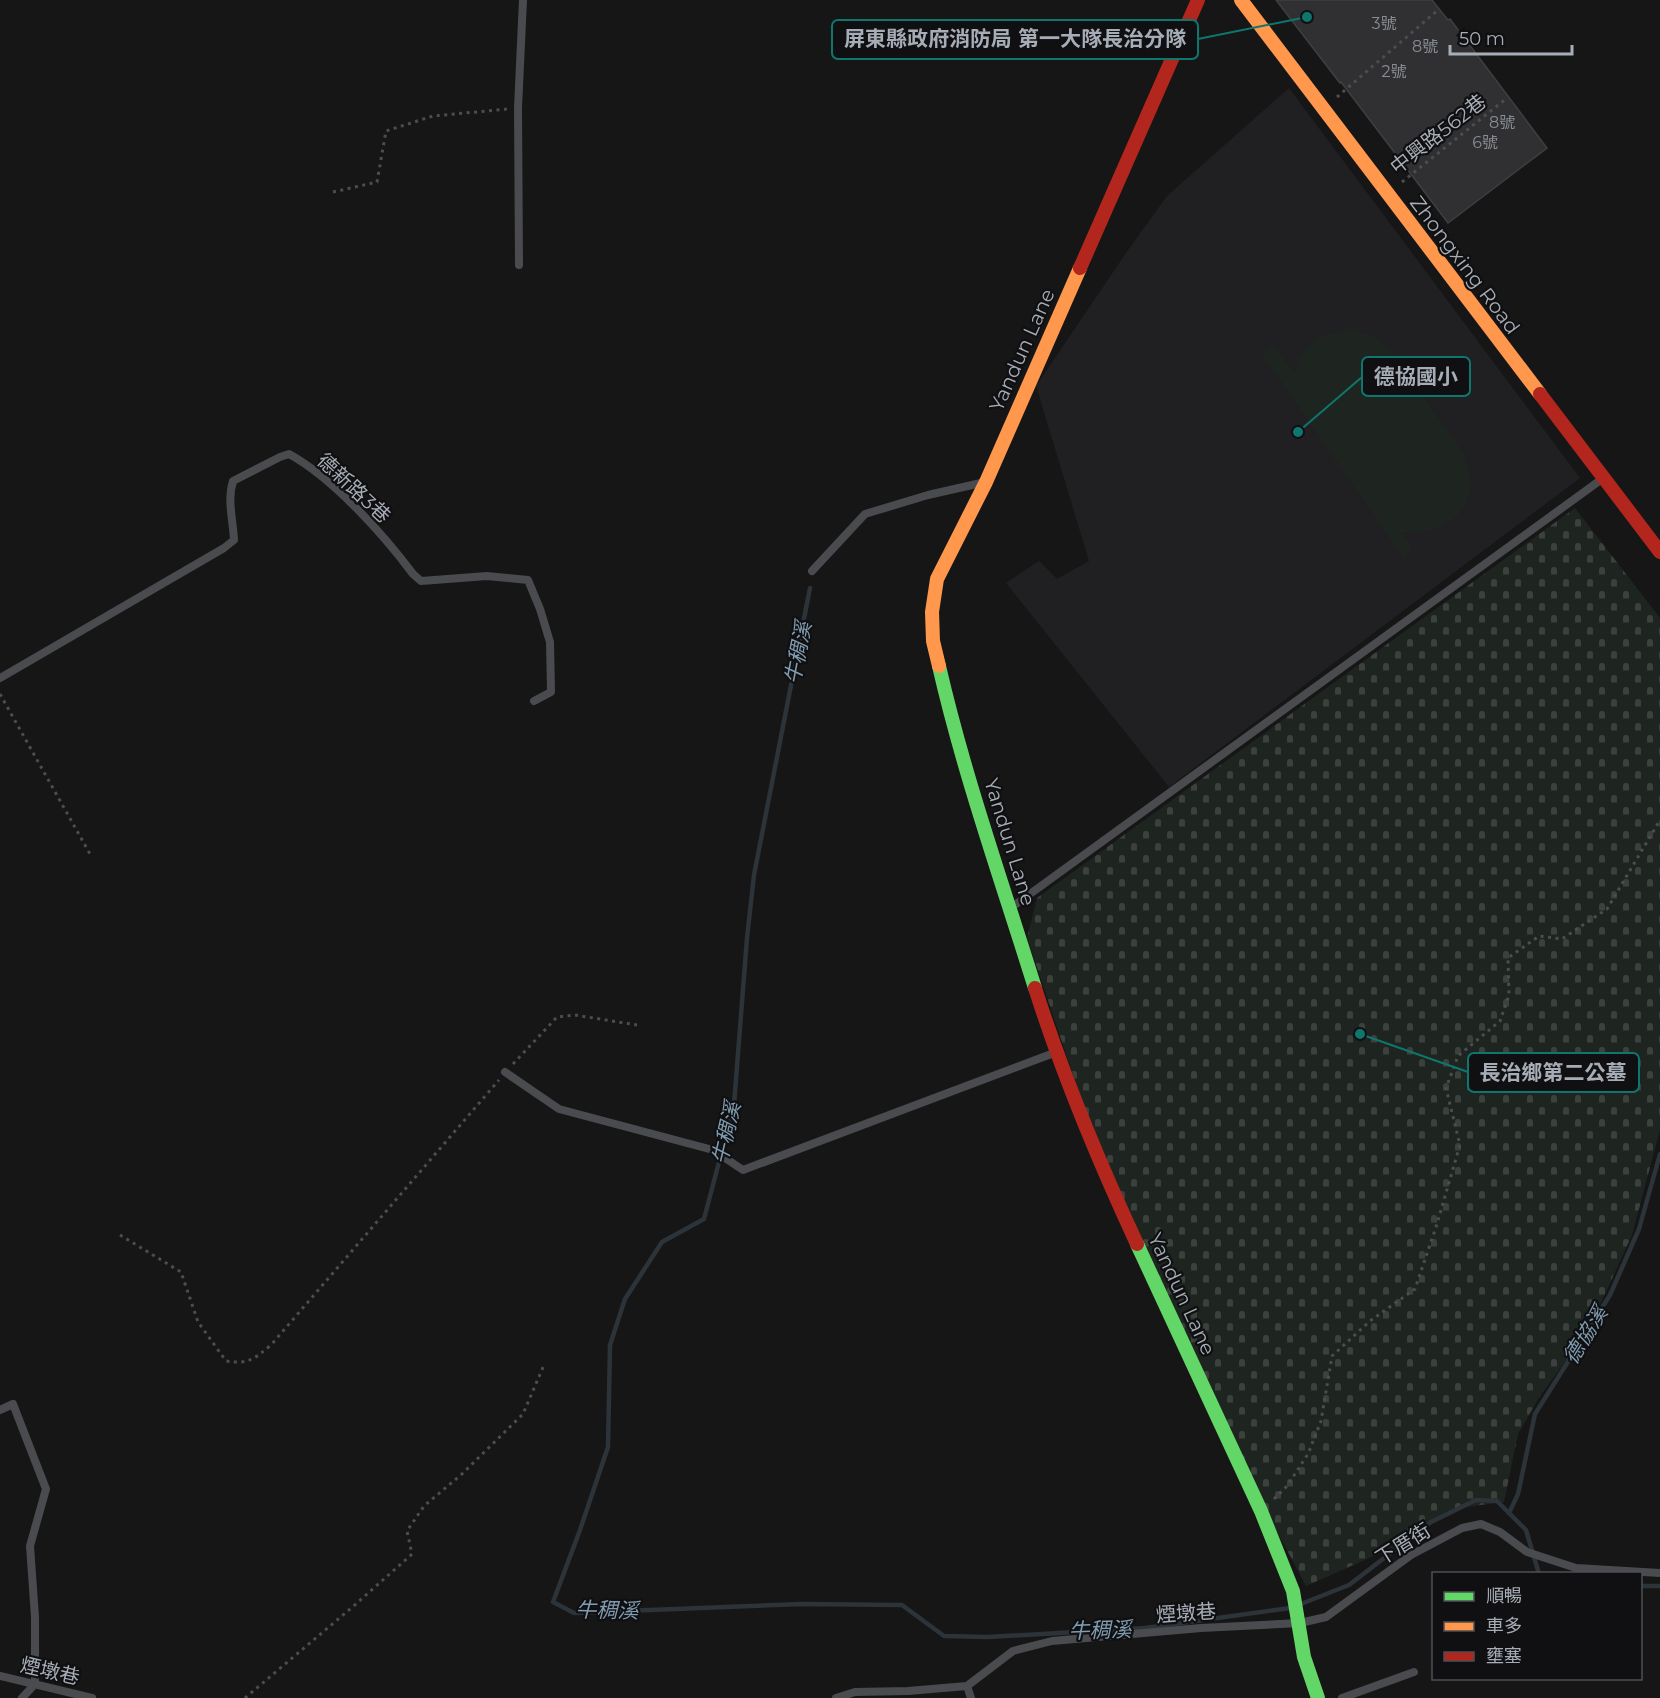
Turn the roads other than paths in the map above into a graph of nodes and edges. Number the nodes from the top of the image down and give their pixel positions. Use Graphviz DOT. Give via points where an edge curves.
graph roads {
  1 [pos="523,0"];
  2 [pos="1198,0"];
  3 [pos="1241,0"];
  4 [pos="519,264"];
  5 [pos="1603,478"];
  6 [pos="986,482"];
  7 [pos="1660,552"];
  8 [pos="812,571"];
  9 [pos="0,678"];
  10 [pos="534,701"];
  11 [pos="1010,909"];
  12 [pos="1055,1052"];
  13 [pos="505,1072"];
  14 [pos="0,1410"];
  15 [pos="1660,1573"];
  16 [pos="1299,1620"];
  17 [pos="1414,1671"];
  18 [pos="0,1676"];
  19 [pos="35,1684"];
  20 [pos="967,1686"];
  21 [pos="22,1698"];
  22 [pos="92,1698"];
  23 [pos="836,1698"];
  24 [pos="971,1698"];
  25 [pos="1318,1698"];
  26 [pos="1342,1698"];
  1 -- 4 [label="lane" via="518,108"];
  2 -- 6 [label="street, Yandun Lane"];
  3 -- 5 [label="street, Zhongxing Road"];
  5 -- 7 [label="street, Zhongxing Road"];
  5 -- 11 [label="lane"];
  6 -- 8 [label="lane" via="865,514"];
  6 -- 11 [label="street, Yandun Lane" via="937,579 933,641"];
  9 -- 10 [label="lane, 德新路3巷" via="224,548 234,540 229,494 233,481 289,454 307,464 362,514 422,581 487,576 528,580 550,642 551,692"];
  11 -- 12 [label="street, Yandun Lane"];
  12 -- 13 [label="lane" via="743,1170 712,1150 559,1109"];
  12 -- 16 [label="street, Yandun Lane" via="1095,1153 1261,1511 1293,1591"];
  14 -- 19 [label="lane" via="13,1404 46,1489 30,1546"];
  15 -- 16 [label="lane, 下厝街" via="1576,1568 1527,1552 1500,1532 1481,1524 1462,1528 1411,1555 1326,1617"];
  16 -- 20 [label="lane, 煙墩巷" via="1052,1641 1013,1651"];
  16 -- 25 [label="street, Yandun Lane" via="1304,1657"];
  17 -- 26 [label="lane"];
  18 -- 19 [label="lane, 煙墩巷"];
  19 -- 21 [label="lane"];
  19 -- 22 [label="lane, 煙墩巷"];
  20 -- 23 [label="lane" via="855,1692"];
  20 -- 24 [label="lane"];
}
